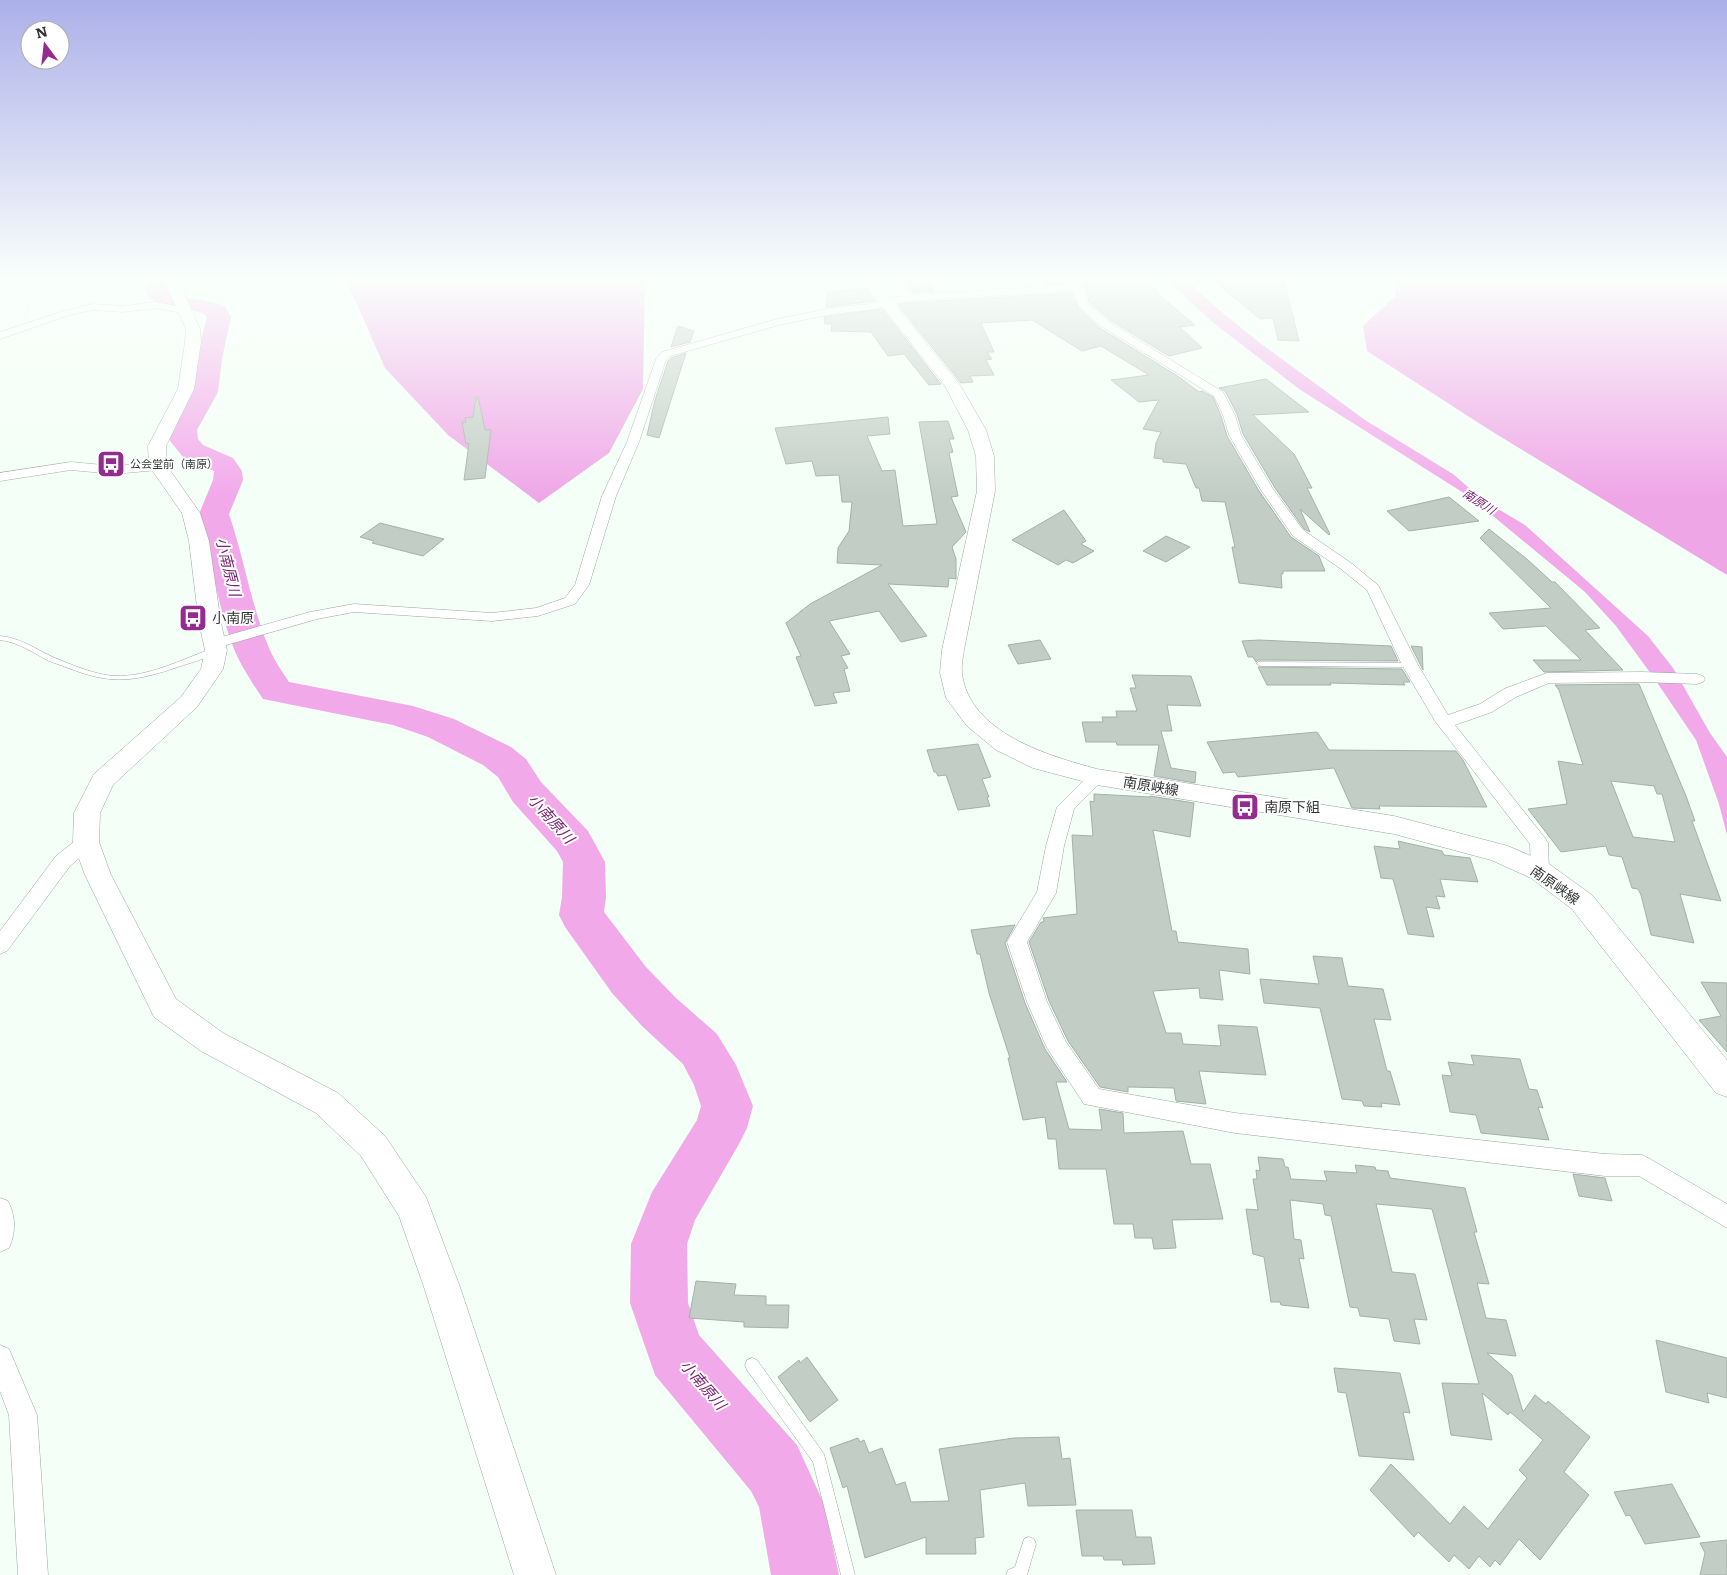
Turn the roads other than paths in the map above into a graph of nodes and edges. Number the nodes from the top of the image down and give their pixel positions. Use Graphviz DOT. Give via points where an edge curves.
graph roads {
  1 [pos="190,350"];
  2 [pos="678,350"];
  3 [pos="930,350"];
  4 [pos="1148,350"];
  5 [pos="158,466"];
  6 [pos="0,477"];
  7 [pos="0,638"];
  8 [pos="222,644"];
  9 [pos="1261,664"];
  10 [pos="1410,665"];
  11 [pos="1697,679"];
  12 [pos="1443,721"];
  13 [pos="1097,777"];
  14 [pos="86,842"];
  15 [pos="1540,871"];
  16 [pos="0,946"];
  17 [pos="1727,1083"];
  18 [pos="0,1209"];
  19 [pos="1727,1217"];
  20 [pos="0,1240"];
  21 [pos="0,1358"];
  22 [pos="752,1365"];
  23 [pos="1028,1544"];
  24 [pos="33,1575"];
  25 [pos="535,1575"];
  26 [pos="848,1575"];
  27 [pos="1013,1575"];
  1 -- 5 [label="street" via="186,389 157,446"];
  2 -- 8 [label="street" via="661,359 633,442 609,496 582,585 570,601 538,612 492,617 354,608 315,615"];
  3 -- 13 [label="street, 南原峡線" via="977,430 985,456 986,491 953,650 951,673 958,698 975,721 1005,744 1042,762"];
  4 -- 10 [label="street" via="1219,394 1235,435 1298,533 1373,588"];
  5 -- 6 [label="street" via="114,470 71,466"];
  5 -- 8 [label="street" via="190,513 199,541 210,622"];
  7 -- 8 [label="lane" via="19,642 55,660 116,678 150,672"];
  8 -- 14 [label="street" via="212,669 188,702 103,780 87,813"];
  9 -- 10 [label="lane"];
  10 -- 12 [label="street"];
  11 -- 12 [label="street" via="1547,678 1510,693 1486,708 1455,720"];
  12 -- 15 [label="street" via="1539,843"];
  13 -- 15 [label="street, 南原峡線" via="1394,825 1498,853"];
  13 -- 19 [label="street" via="1066,807 1046,893 1017,942 1037,1002 1058,1048 1092,1097 1235,1123 1605,1165 1642,1166"];
  14 -- 16 [label="street" via="63,861"];
  14 -- 25 [label="street" via="98,875 165,1008 212,1042 327,1103 373,1146 414,1208"];
  15 -- 17 [label="street, 南原峡線" via="1582,902"];
  18 -- 20 [label="street" via="3,1218"];
  21 -- 24 [label="street" via="23,1415"];
  22 -- 26 [label="lane" via="819,1459"];
  23 -- 27 [label="lane" via="1020,1574"];
}
